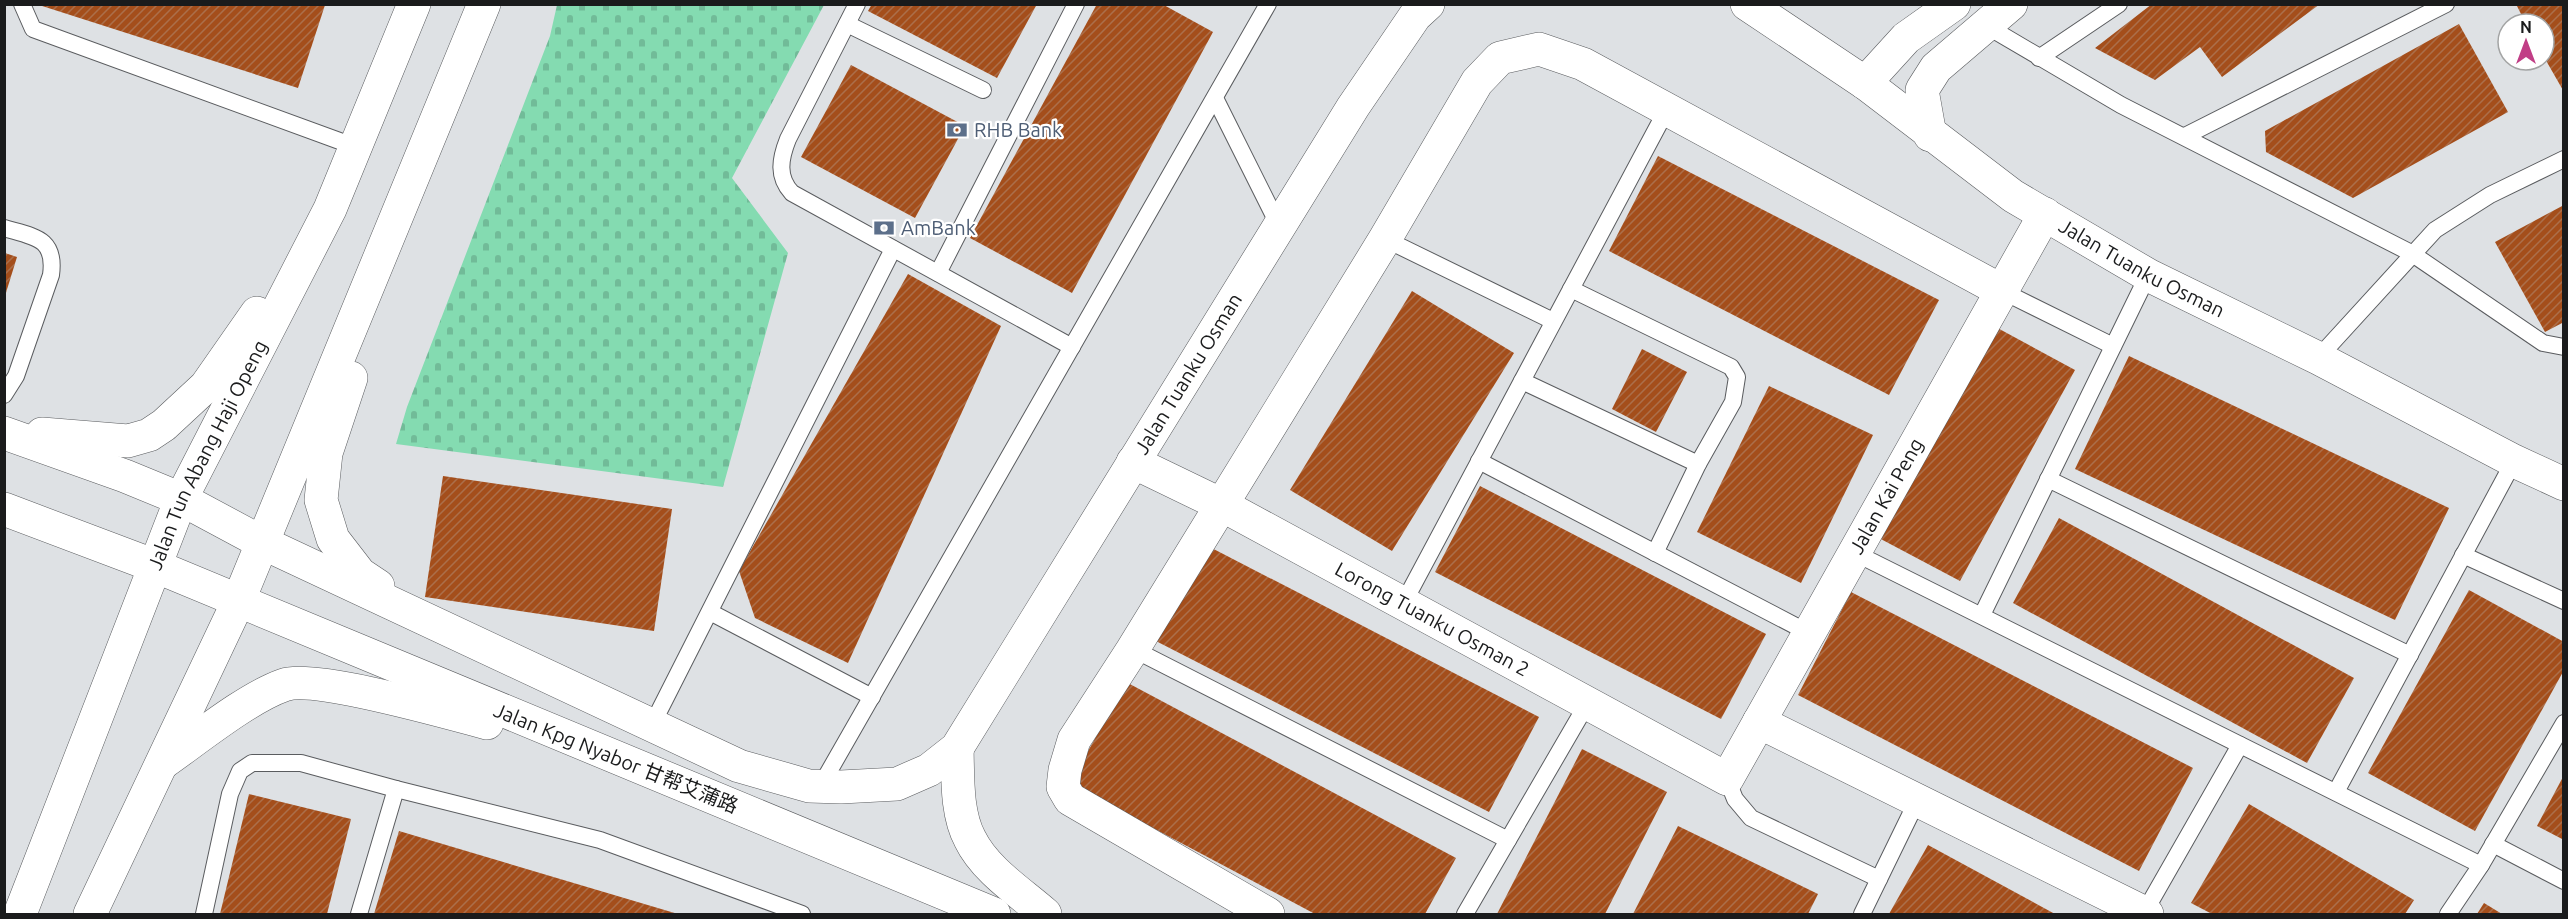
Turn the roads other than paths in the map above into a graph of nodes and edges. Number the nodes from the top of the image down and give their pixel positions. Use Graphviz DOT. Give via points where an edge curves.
graph roads {
  1 [pos="22,4"];
  2 [pos="414,4"];
  3 [pos="483,4"];
  4 [pos="857,4"];
  5 [pos="1076,4"];
  6 [pos="1268,4"];
  7 [pos="1428,4"];
  8 [pos="1747,4"];
  9 [pos="1954,4"];
  10 [pos="2011,4"];
  11 [pos="2119,4"];
  12 [pos="2446,4"];
  13 [pos="847,24"];
  14 [pos="1985,25"];
  15 [pos="2039,58"];
  16 [pos="1865,83"];
  17 [pos="982,90"];
  18 [pos="1215,98"];
  19 [pos="1666,111"];
  20 [pos="438,117"];
  21 [pos="1930,135"];
  22 [pos="2185,136"];
  23 [pos="356,147"];
  24 [pos="2564,159"];
  25 [pos="330,209"];
  26 [pos="2045,214"];
  27 [pos="1280,226"];
  28 [pos="4,228"];
  29 [pos="1385,239"];
  30 [pos="893,249"];
  31 [pos="2411,253"];
  32 [pos="938,273"];
  33 [pos="2148,275"];
  34 [pos="1571,289"];
  35 [pos="2002,291"];
  36 [pos="1553,321"];
  37 [pos="2113,346"];
  38 [pos="1072,347"];
  39 [pos="2564,347"];
  40 [pos="2318,358"];
  41 [pos="1522,381"];
  42 [pos="4,395"];
  43 [pos="4,432"];
  44 [pos="1479,461"];
  45 [pos="2514,461"];
  46 [pos="1133,462"];
  47 [pos="1698,464"];
  48 [pos="2048,479"];
  49 [pos="2564,484"];
  50 [pos="182,499"];
  51 [pos="1220,504"];
  52 [pos="4,509"];
  53 [pos="263,543"];
  54 [pos="1655,553"];
  55 [pos="1855,553"];
  56 [pos="2463,555"];
  57 [pos="155,566"];
  58 [pos="2564,601"];
  59 [pos="238,602"];
  60 [pos="1402,604"];
  61 [pos="710,612"];
  62 [pos="1982,615"];
  63 [pos="455,632"];
  64 [pos="1809,633"];
  65 [pos="1132,649"];
  66 [pos="2410,655"];
  67 [pos="872,698"];
  68 [pos="1587,704"];
  69 [pos="1759,722"];
  70 [pos="2564,723"];
  71 [pos="652,725"];
  72 [pos="2240,745"];
  73 [pos="591,748"];
  74 [pos="957,748"];
  75 [pos="162,763"];
  76 [pos="1727,779"];
  77 [pos="820,787"];
  78 [pos="396,789"];
  79 [pos="2336,792"];
  80 [pos="1917,801"];
  81 [pos="1508,840"];
  82 [pos="2493,844"];
  83 [pos="2481,865"];
  84 [pos="1879,879"];
  85 [pos="2564,881"];
  86 [pos="955,905"];
  87 [pos="781,910"];
  88 [pos="2145,914"];
  89 [pos="20,915"];
  90 [pos="90,915"];
  91 [pos="204,915"];
  92 [pos="359,915"];
  93 [pos="802,915"];
  94 [pos="994,915"];
  95 [pos="1045,915"];
  96 [pos="1268,915"];
  97 [pos="1465,915"];
  98 [pos="1862,915"];
  99 [pos="2448,915"];
  1 -- 23 [label="lane" via="33,29"];
  2 -- 23 [label="street, Jalan Tun Abang Haji Openg"];
  3 -- 20 [label="street"];
  4 -- 13 [label="lane"];
  5 -- 32 [label="lane"];
  6 -- 18 [label="lane"];
  7 -- 27 [label="street, Jalan Tuanku Osman" via="1388,54"];
  8 -- 16 [label="street, Jalan Tuanku Osman"];
  9 -- 16 [label="street" via="1906,38"];
  10 -- 14 [label="street"];
  11 -- 15 [label="lane"];
  12 -- 22 [label="lane"];
  13 -- 17 [label="lane"];
  13 -- 30 [label="lane" via="780,158 784,185"];
  14 -- 15 [label="lane"];
  14 -- 21 [label="street" via="1935,68 1922,90"];
  15 -- 22 [label="lane"];
  16 -- 21 [label="street, Jalan Tuanku Osman"];
  18 -- 27 [label="lane"];
  18 -- 38 [label="lane"];
  19 -- 29 [label="street" via="1583,64 1539,49 1500,58 1477,82"];
  19 -- 34 [label="lane"];
  19 -- 35 [label="street"];
  20 -- 53 [label="street"];
  20 -- 63 [label="street" via="326,453 321,501 333,539 360,574"];
  21 -- 26 [label="street, Jalan Tuanku Osman" via="2013,196"];
  22 -- 31 [label="lane"];
  23 -- 25 [label="street, Jalan Tun Abang Haji Openg"];
  24 -- 31 [label="lane" via="2481,201 2435,230"];
  25 -- 43 [label="street" via="206,386 164,425 149,435 128,441"];
  25 -- 50 [label="street, Jalan Tun Abang Haji Openg"];
  26 -- 33 [label="street, Jalan Tuanku Osman"];
  26 -- 35 [label="street, Jalan Kai Peng"];
  27 -- 46 [label="street, Jalan Tuanku Osman"];
  28 -- 42 [label="lane" via="42,240 53,261 16,376"];
  29 -- 36 [label="lane"];
  29 -- 51 [label="street"];
  30 -- 32 [label="lane"];
  30 -- 61 [label="lane"];
  31 -- 39 [label="lane" via="2543,343"];
  31 -- 40 [label="lane"];
  32 -- 38 [label="lane"];
  33 -- 37 [label="lane"];
  33 -- 40 [label="street, Jalan Tuanku Osman"];
  34 -- 36 [label="lane"];
  34 -- 47 [label="lane" via="1731,367 1737,377 1734,402"];
  35 -- 37 [label="lane"];
  35 -- 55 [label="street, Jalan Kai Peng"];
  36 -- 41 [label="lane"];
  37 -- 48 [label="lane"];
  38 -- 67 [label="lane"];
  40 -- 45 [label="street, Jalan Tuanku Osman"];
  41 -- 44 [label="lane"];
  41 -- 47 [label="lane"];
  43 -- 50 [label="street, Jalan Kpg Nyabor 甘帮艾蒲路"];
  44 -- 54 [label="lane"];
  44 -- 60 [label="lane"];
  45 -- 49 [label="street, Jalan Tuanku Osman"];
  45 -- 56 [label="lane"];
  46 -- 51 [label="street, Lorong Tuanku Osman 2"];
  46 -- 74 [label="street, Jalan Tuanku Osman"];
  47 -- 54 [label="lane"];
  48 -- 62 [label="lane"];
  48 -- 66 [label="lane"];
  50 -- 53 [label="street, Jalan Kpg Nyabor 甘帮艾蒲路"];
  50 -- 57 [label="street, Jalan Tun Abang Haji Openg"];
  51 -- 60 [label="street, Lorong Tuanku Osman 2"];
  51 -- 65 [label="street"];
  52 -- 57 [label="street, Jalan Kpg Nyabor 甘帮艾蒲路"];
  53 -- 59 [label="street"];
  53 -- 63 [label="street, Jalan Kpg Nyabor 甘帮艾蒲路"];
  54 -- 64 [label="lane"];
  55 -- 62 [label="lane"];
  55 -- 64 [label="street, Jalan Kai Peng"];
  56 -- 58 [label="lane"];
  56 -- 66 [label="lane"];
  57 -- 59 [label="street, Jalan Kpg Nyabor 甘帮艾蒲路"];
  57 -- 89 [label="street, Jalan Tun Abang Haji Openg"];
  59 -- 73 [label="street, Jalan Kpg Nyabor 甘帮艾蒲路"];
  59 -- 75 [label="street"];
  60 -- 68 [label="street, Lorong Tuanku Osman 2"];
  61 -- 67 [label="lane"];
  61 -- 71 [label="lane"];
  62 -- 72 [label="lane"];
  63 -- 71 [label="street, Jalan Kpg Nyabor 甘帮艾蒲路"];
  64 -- 69 [label="street, Jalan Kai Peng"];
  65 -- 81 [label="lane"];
  65 -- 96 [label="street" via="1074,740 1063,787 1070,799"];
  66 -- 79 [label="lane"];
  67 -- 77 [label="lane"];
  68 -- 76 [label="street, Lorong Tuanku Osman 2"];
  68 -- 81 [label="lane"];
  69 -- 76 [label="street, Jalan Kai Peng"];
  69 -- 80 [label="street"];
  70 -- 82 [label="lane"];
  71 -- 77 [label="street, Jalan Kpg Nyabor 甘帮艾蒲路" via="740,766"];
  72 -- 79 [label="lane"];
  72 -- 88 [label="lane"];
  73 -- 75 [label="street" via="310,683 286,684 262,696"];
  73 -- 86 [label="street, Jalan Kpg Nyabor 甘帮艾蒲路"];
  74 -- 77 [label="street, Jalan Kpg Nyabor 甘帮艾蒲路" via="929,770 897,784"];
  74 -- 95 [label="street" via="959,800 970,840 991,866"];
  75 -- 90 [label="street"];
  76 -- 84 [label="lane" via="1735,799 1751,818"];
  78 -- 87 [label="lane" via="600,840"];
  78 -- 91 [label="lane" via="301,763 252,763 240,771 230,794"];
  78 -- 92 [label="lane"];
  79 -- 83 [label="lane"];
  80 -- 84 [label="lane"];
  80 -- 88 [label="street"];
  81 -- 97 [label="lane"];
  82 -- 83 [label="lane"];
  82 -- 85 [label="lane"];
  83 -- 99 [label="lane"];
  84 -- 98 [label="lane"];
  86 -- 94 [label="street, Jalan Kpg Nyabor 甘帮艾蒲路"];
  87 -- 93 [label="lane"];
}
